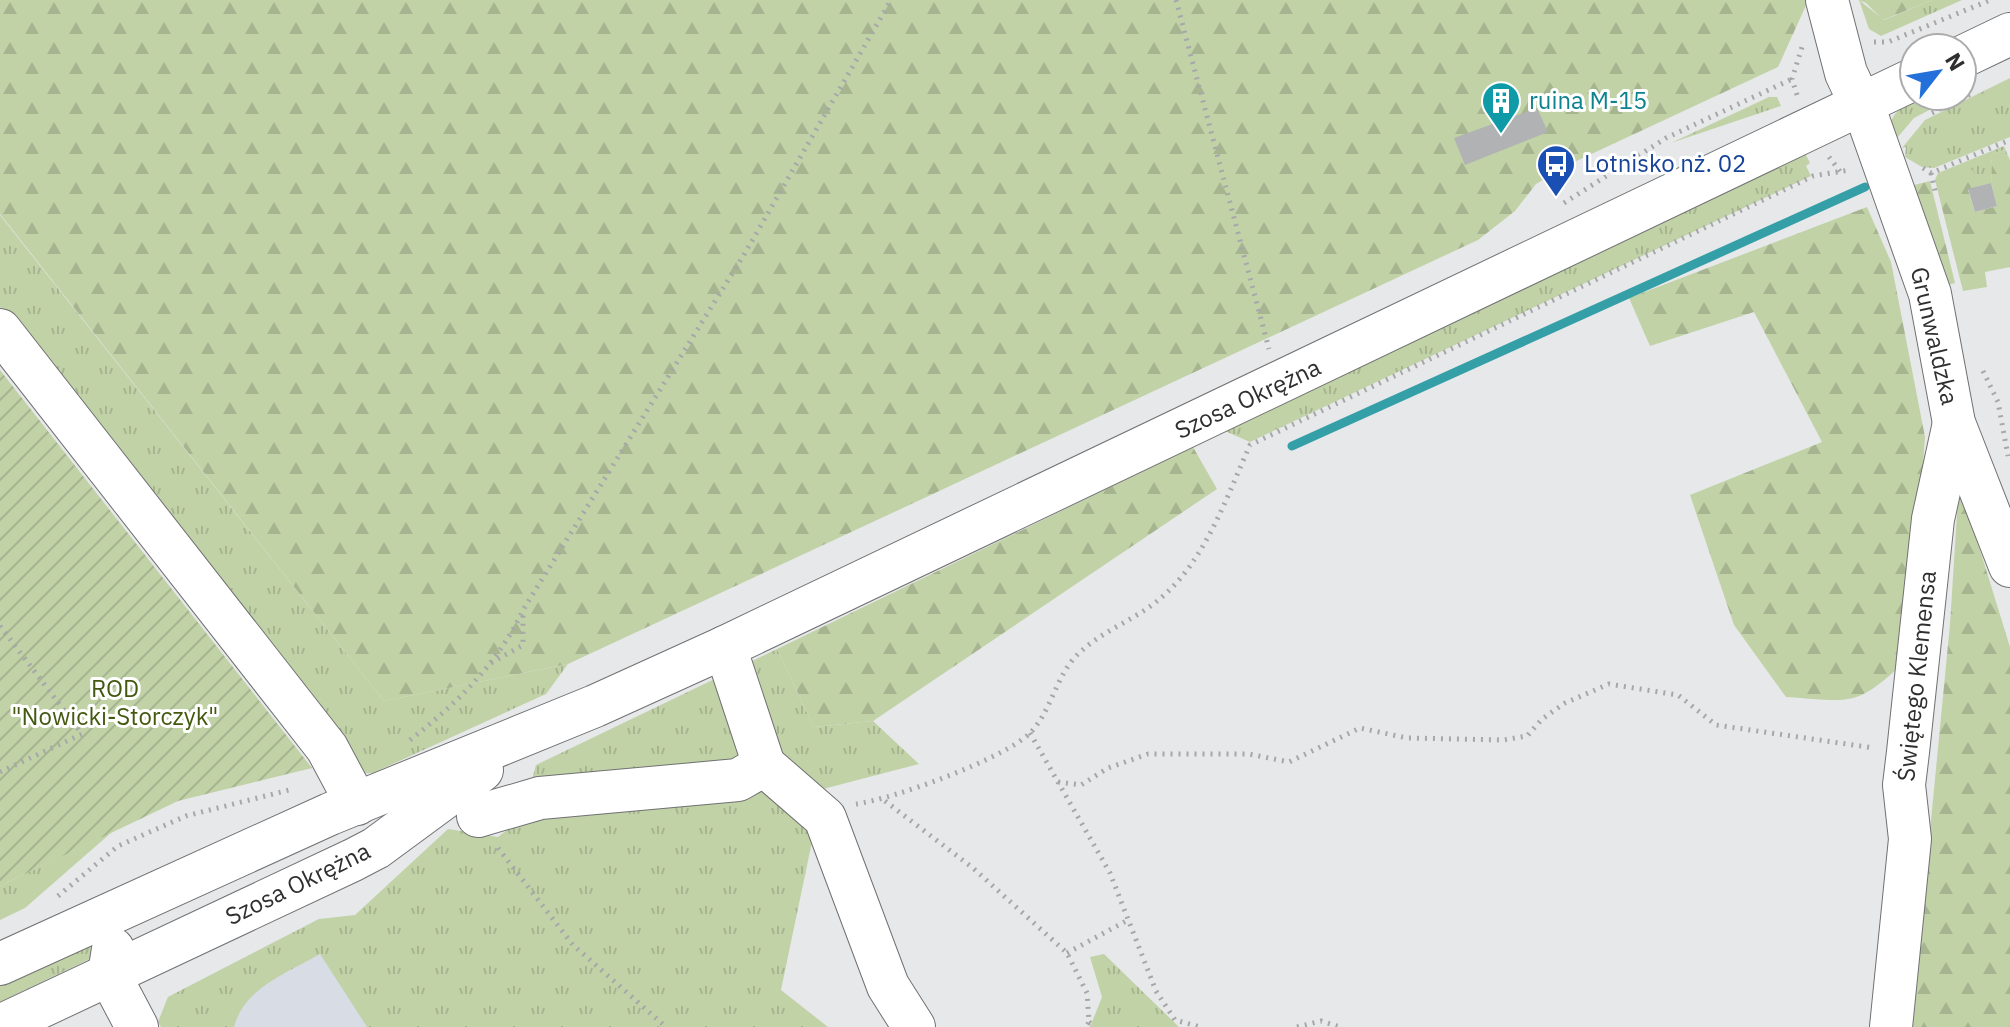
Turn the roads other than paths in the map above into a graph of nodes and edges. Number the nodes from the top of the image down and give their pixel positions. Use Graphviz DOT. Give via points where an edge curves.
graph roads {
  1 [pos="1827,0"];
  2 [pos="2010,34"];
  3 [pos="1978,67"];
  4 [pos="1898,100"];
  5 [pos="1860,105"];
  6 [pos="0,330"];
  7 [pos="1954,423"];
  8 [pos="2010,566"];
  9 [pos="725,647"];
  10 [pos="580,713"];
  11 [pos="764,765"];
  12 [pos="357,804"];
  13 [pos="478,816"];
  14 [pos="164,887"];
  15 [pos="0,964"];
  16 [pos="109,974"];
  17 [pos="0,1026"];
  18 [pos="137,1027"];
  19 [pos="914,1027"];
  20 [pos="1891,1027"];
  1 -- 5 [label="street, Grunwaldzka"];
  2 -- 3 [label="street"];
  4 -- 5 [label="street, Szosa Okrężna"];
  5 -- 7 [label="street, Grunwaldzka" via="1930,294"];
  5 -- 9 [label="street, Szosa Okrężna"];
  6 -- 12 [label="street" via="327,748"];
  7 -- 8 [label="street, Grunwaldzka"];
  7 -- 20 [label="street, Świętego Klemensa" via="1933,519 1904,785 1910,839"];
  9 -- 10 [label="street, Szosa Okrężna"];
  9 -- 11 [label="street"];
  10 -- 12 [label="street, Szosa Okrężna"];
  10 -- 16 [label="street, Szosa Okrężna" via="472,777 376,848"];
  11 -- 13 [label="street" via="738,780 540,798"];
  11 -- 19 [label="street" via="825,818 888,986"];
  12 -- 14 [label="street, Szosa Okrężna"];
  14 -- 15 [label="street, Szosa Okrężna"];
  14 -- 16 [label="street" via="117,937"];
  16 -- 17 [label="street, Szosa Okrężna"];
  16 -- 18 [label="street"];
}
